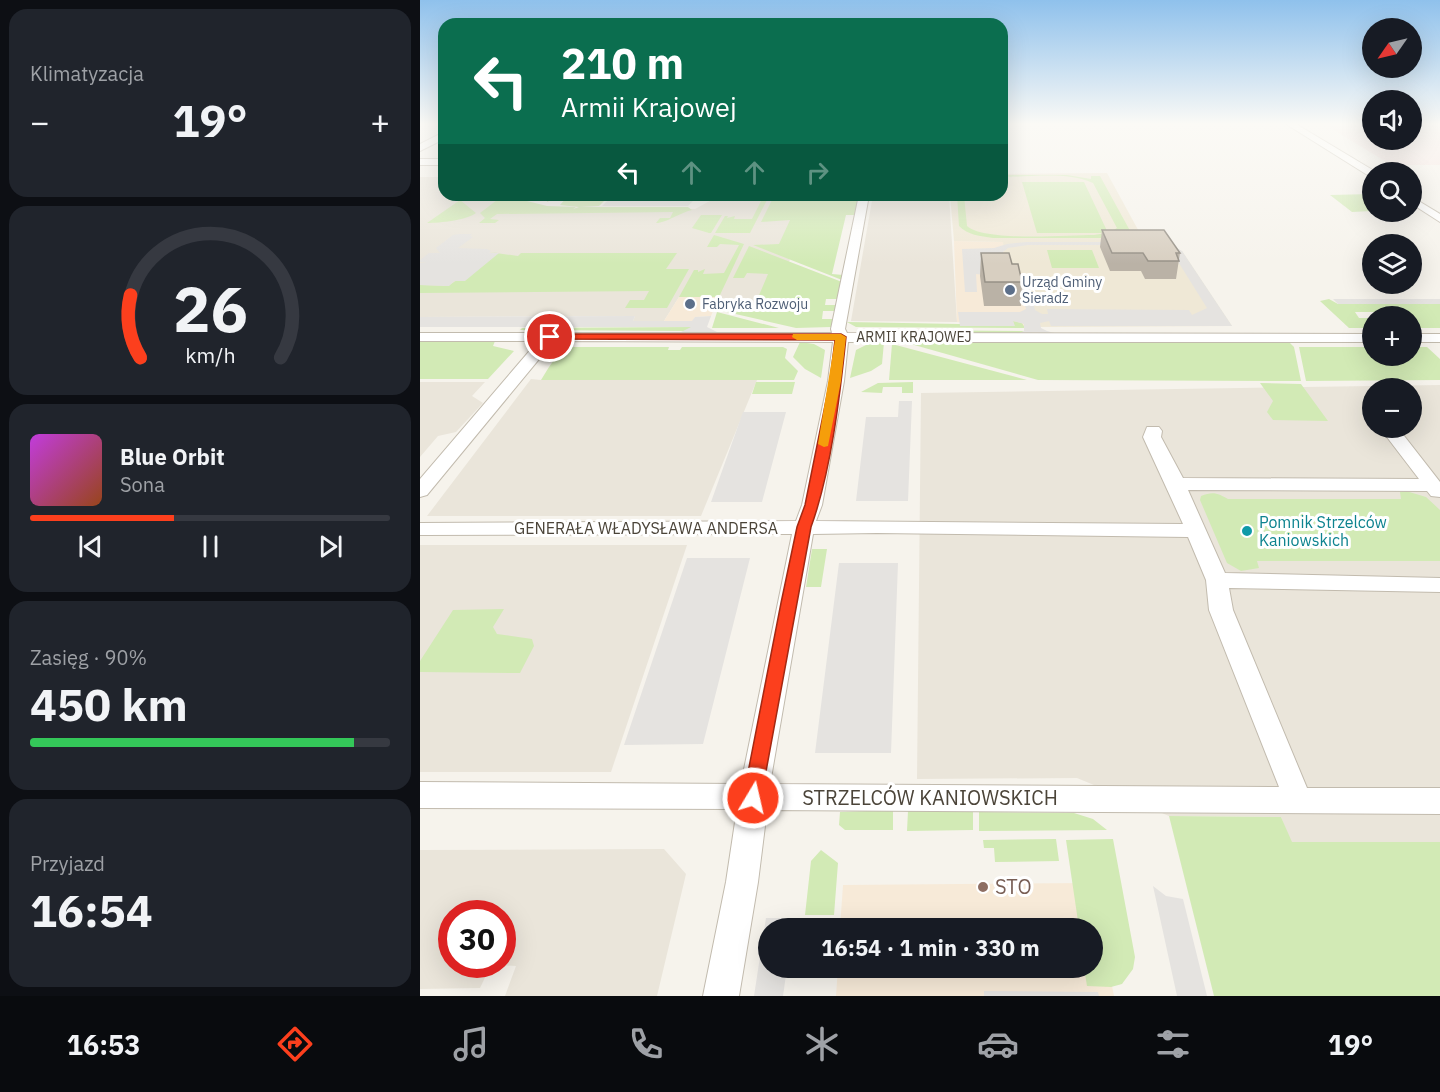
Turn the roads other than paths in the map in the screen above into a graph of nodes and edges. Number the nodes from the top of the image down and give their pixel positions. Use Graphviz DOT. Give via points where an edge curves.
graph roads {
  1 [pos="863,201"];
  2 [pos="1422,207"];
  3 [pos="1440,219"];
  4 [pos="420,337"];
  5 [pos="550,337"];
  6 [pos="841,337"];
  7 [pos="1362,338"];
  8 [pos="1422,338"];
  9 [pos="1440,338"];
  10 [pos="1153,431"];
  11 [pos="1397,438"];
  12 [pos="1176,484"];
  13 [pos="1436,490"];
  14 [pos="420,491"];
  15 [pos="804,527"];
  16 [pos="420,529"];
  17 [pos="1195,531"];
  18 [pos="1217,580"];
  19 [pos="1440,585"];
  20 [pos="420,795"];
  21 [pos="753,798"];
  22 [pos="1298,800"];
  23 [pos="1440,801"];
  24 [pos="721,996"];
  1 -- 6 [label="street" via="838,329"];
  2 -- 3 [label="street"];
  4 -- 5 [label="street, ARMII KRAJOWEJ"];
  5 -- 6 [label="street, ARMII KRAJOWEJ"];
  5 -- 14 [label="street"];
  6 -- 7 [label="street, ARMII KRAJOWEJ"];
  6 -- 15 [label="street" via="812,505"];
  8 -- 9 [label="street"];
  10 -- 12 [label="street" via="1152,437"];
  11 -- 13 [label="street"];
  12 -- 13 [label="street"];
  12 -- 17 [label="street"];
  15 -- 16 [label="street, GENERAŁA WŁADYSŁAWA ANDERSA"];
  15 -- 17 [label="street, GENERAŁA WŁADYSŁAWA ANDERSA"];
  15 -- 21 [label="street"];
  17 -- 18 [label="street"];
  18 -- 19 [label="street"];
  18 -- 22 [label="street" via="1221,610"];
  20 -- 21 [label="street, STRZELCÓW KANIOWSKICH"];
  21 -- 22 [label="street, STRZELCÓW KANIOWSKICH"];
  21 -- 24 [label="street"];
  22 -- 23 [label="street, STRZELCÓW KANIOWSKICH"];
}
